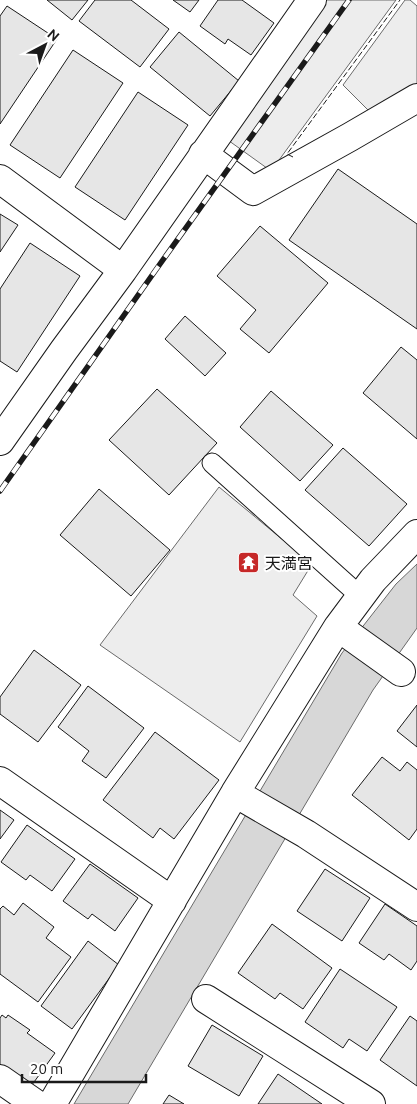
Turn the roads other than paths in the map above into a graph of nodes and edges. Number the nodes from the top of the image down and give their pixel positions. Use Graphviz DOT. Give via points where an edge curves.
graph roads {
  1 [pos="302,4"];
  2 [pos="417,98"];
  3 [pos="203,154"];
  4 [pos="0,179"];
  5 [pos="123,270"];
  6 [pos="0,441"];
  7 [pos="212,463"];
  8 [pos="417,534"];
  9 [pos="360,596"];
  10 [pos="344,631"];
  11 [pos="398,669"];
  12 [pos="0,781"];
  13 [pos="241,797"];
  14 [pos="172,901"];
  15 [pos="417,907"];
  16 [pos="206,999"];
  17 [pos="0,1079"];
  18 [pos="36,1104"];
  19 [pos="52,1104"];
  20 [pos="371,1104"];
  1 -- 3 [label="street"];
  2 -- 3 [label="street" via="254,191"];
  3 -- 5 [label="street"];
  4 -- 5 [label="street"];
  5 -- 6 [label="street"];
  7 -- 9 [label="lane"];
  8 -- 9 [label="street"];
  9 -- 10 [label="street"];
  10 -- 11 [label="street"];
  10 -- 13 [label="street"];
  12 -- 14 [label="street"];
  13 -- 14 [label="street"];
  13 -- 15 [label="street" via="306,834"];
  14 -- 19 [label="street"];
  16 -- 20 [label="street"];
  17 -- 18 [label="street"];
}
